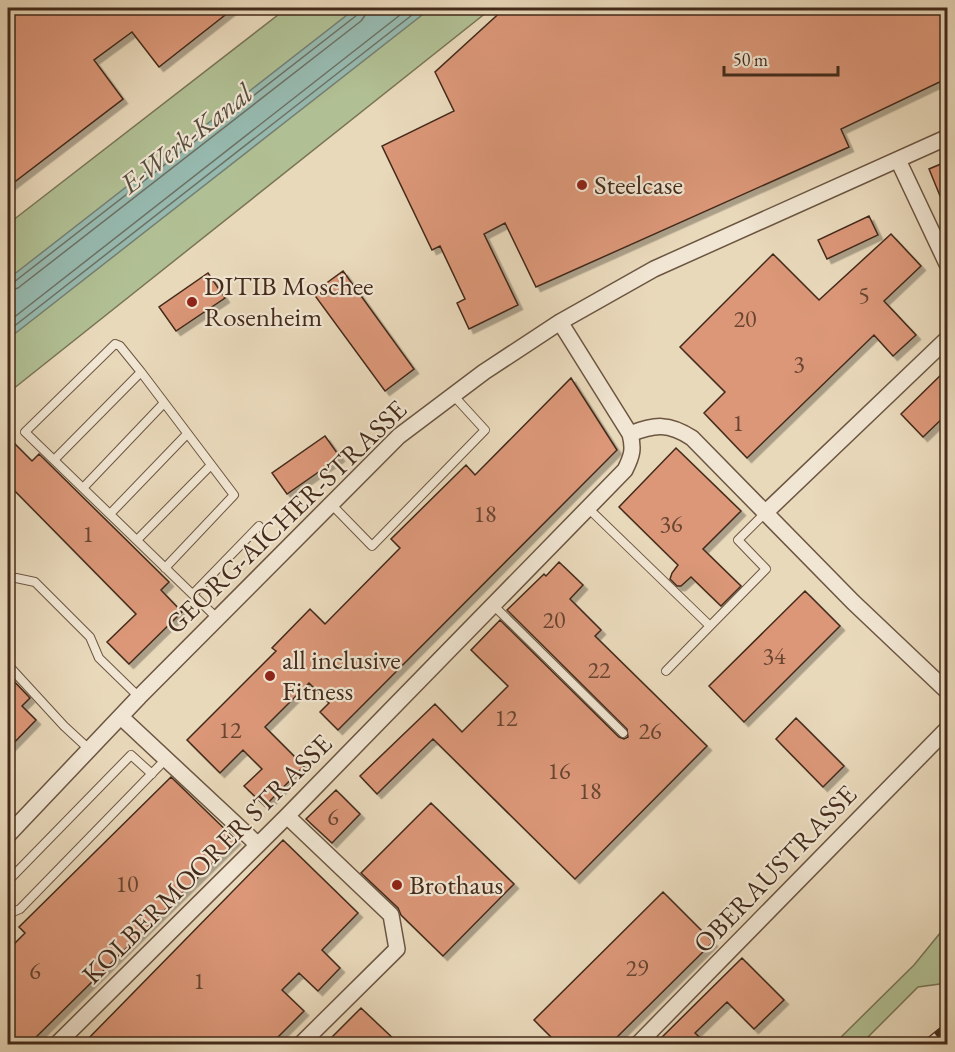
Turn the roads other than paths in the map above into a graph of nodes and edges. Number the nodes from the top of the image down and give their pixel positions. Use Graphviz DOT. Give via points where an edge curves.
graph roads {
  1 [pos="948,137"];
  2 [pos="898,160"];
  3 [pos="948,266"];
  4 [pos="560,322"];
  5 [pos="948,338"];
  6 [pos="141,372"];
  7 [pos="453,395"];
  8 [pos="164,403"];
  9 [pos="187,434"];
  10 [pos="630,434"];
  11 [pos="54,460"];
  12 [pos="211,465"];
  13 [pos="83,488"];
  14 [pos="330,504"];
  15 [pos="588,508"];
  16 [pos="766,512"];
  17 [pos="110,514"];
  18 [pos="259,526"];
  19 [pos="137,540"];
  20 [pos="165,568"];
  21 [pos="16,578"];
  22 [pos="193,594"];
  23 [pos="492,604"];
  24 [pos="218,619"];
  25 [pos="710,626"];
  26 [pos="8,665"];
  27 [pos="666,671"];
  28 [pos="948,692"];
  29 [pos="139,697"];
  30 [pos="121,717"];
  31 [pos="948,729"];
  32 [pos="623,733"];
  33 [pos="90,750"];
  34 [pos="166,759"];
  35 [pos="152,774"];
  36 [pos="287,816"];
  37 [pos="8,835"];
  38 [pos="258,845"];
  39 [pos="8,881"];
  40 [pos="8,914"];
  41 [pos="57,1044"];
  42 [pos="300,1044"];
  43 [pos="638,1044"];
  1 -- 2 [label="street, GEORG-AICHER-STRASSE"];
  2 -- 3 [label="street"];
  2 -- 4 [label="street, GEORG-AICHER-STRASSE" via="654,269"];
  4 -- 7 [label="street, GEORG-AICHER-STRASSE"];
  4 -- 10 [label="street"];
  5 -- 16 [label="street"];
  6 -- 8 [label="lane"];
  6 -- 11 [label="lane"];
  6 -- 11 [label="lane" via="115,344 25,432"];
  7 -- 14 [label="street, GEORG-AICHER-STRASSE" via="399,436"];
  7 -- 14 [label="lane" via="485,430 372,546"];
  8 -- 9 [label="lane"];
  8 -- 13 [label="lane"];
  9 -- 12 [label="lane"];
  9 -- 17 [label="lane"];
  10 -- 15 [label="street, KOLBERMOORER STRASSE" via="633,456 625,470"];
  10 -- 16 [label="street" via="648,427 679,429"];
  11 -- 13 [label="lane"];
  12 -- 19 [label="lane"];
  12 -- 20 [label="lane" via="234,495"];
  13 -- 17 [label="lane"];
  14 -- 24 [label="street, GEORG-AICHER-STRASSE"];
  15 -- 23 [label="street, KOLBERMOORER STRASSE"];
  15 -- 25 [label="lane"];
  16 -- 25 [label="lane" via="738,540 766,569"];
  16 -- 28 [label="street"];
  17 -- 19 [label="lane"];
  18 -- 22 [label="lane"];
  19 -- 20 [label="lane"];
  20 -- 22 [label="lane"];
  21 -- 29 [label="lane" via="35,582 90,637 99,658"];
  22 -- 24 [label="lane"];
  23 -- 32 [label="lane"];
  23 -- 36 [label="street, KOLBERMOORER STRASSE"];
  24 -- 29 [label="street, GEORG-AICHER-STRASSE"];
  25 -- 27 [label="lane"];
  26 -- 33 [label="lane"];
  29 -- 30 [label="street, GEORG-AICHER-STRASSE"];
  30 -- 33 [label="street, GEORG-AICHER-STRASSE"];
  30 -- 34 [label="street"];
  31 -- 43 [label="street, OBERAUSTRASSE"];
  33 -- 37 [label="street, GEORG-AICHER-STRASSE"];
  34 -- 35 [label="lane"];
  34 -- 38 [label="street"];
  35 -- 39 [label="lane" via="131,755"];
  35 -- 40 [label="lane" via="20,909"];
  36 -- 38 [label="street, KOLBERMOORER STRASSE"];
  36 -- 42 [label="street" via="391,915 397,949"];
  38 -- 41 [label="street, KOLBERMOORER STRASSE"];
}
